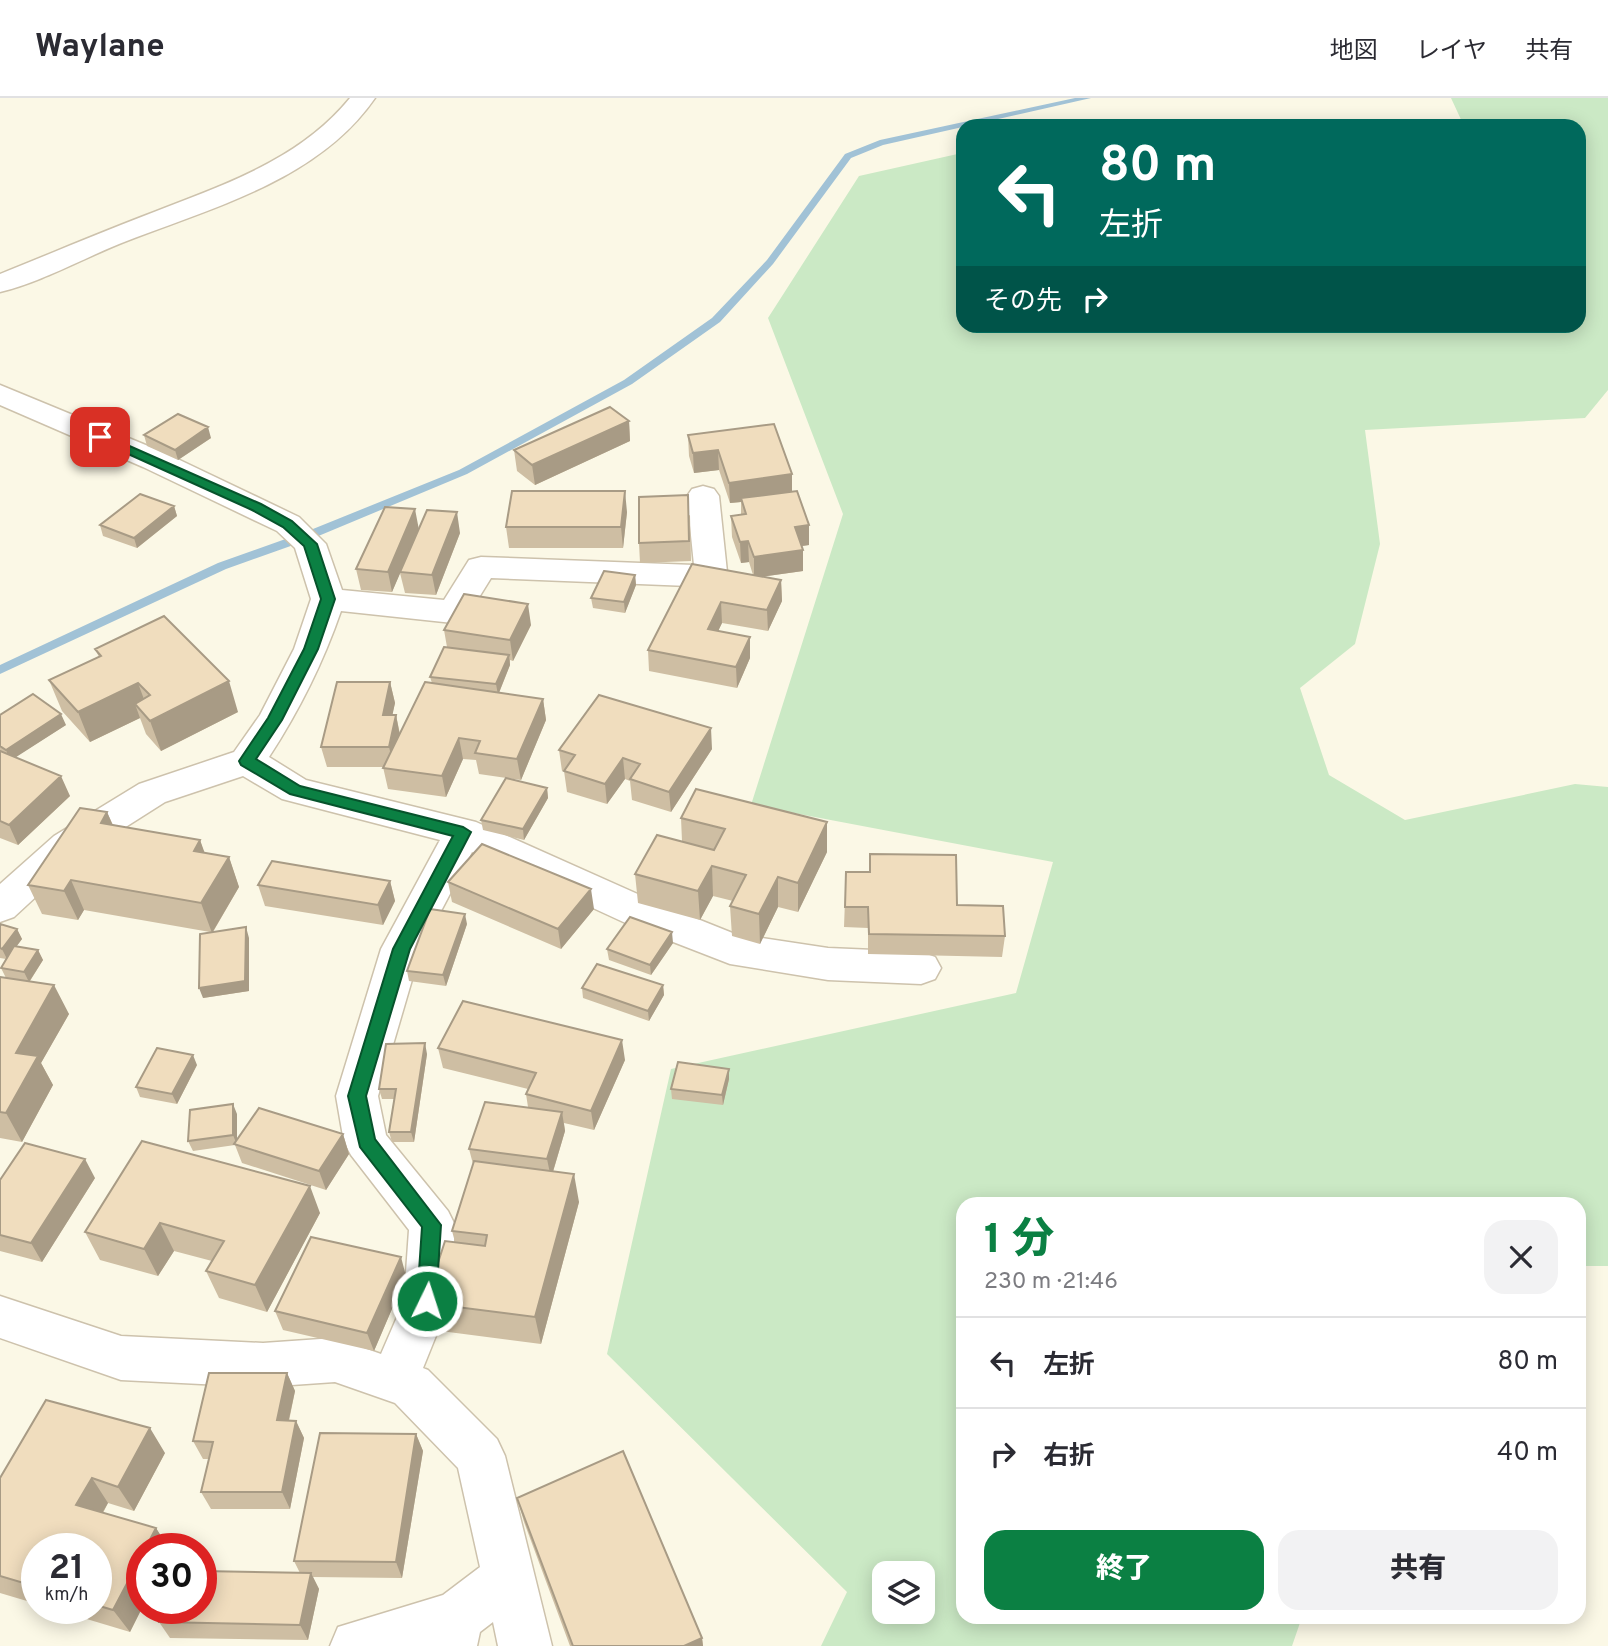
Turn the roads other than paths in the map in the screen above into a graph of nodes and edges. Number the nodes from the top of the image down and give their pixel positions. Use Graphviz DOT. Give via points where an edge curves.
graph roads {
  1 [pos="333,98"];
  2 [pos="363,98"];
  3 [pos="305,154"];
  4 [pos="0,284"];
  5 [pos="0,394"];
  6 [pos="703,496"];
  7 [pos="328,599"];
  8 [pos="247,761"];
  9 [pos="463,832"];
  10 [pos="0,907"];
  11 [pos="921,968"];
  12 [pos="0,1317"];
  13 [pos="394,1380"];
  14 [pos="509,1577"];
  15 [pos="454,1632"];
  16 [pos="357,1646"];
  17 [pos="525,1646"];
  1 -- 3 [label="street"];
  2 -- 3 [label="street"];
  3 -- 4 [label="street" via="257,179"];
  5 -- 7 [label="street" via="257,507 302,537"];
  6 -- 7 [label="street" via="711,572 689,576 481,567 453,612"];
  7 -- 8 [label="street" via="311,649 275,720"];
  8 -- 9 [label="street" via="295,790"];
  8 -- 10 [label="street" via="152,793 67,846"];
  9 -- 11 [label="street" via="730,949 828,964"];
  9 -- 13 [label="street" via="401,949 357,1096 366,1142 432,1225 427,1301"];
  12 -- 13 [label="street" via="121,1358 263,1365 335,1360"];
  13 -- 14 [label="street" via="411,1386 480,1456"];
  14 -- 15 [label="street"];
  14 -- 17 [label="street"];
  15 -- 16 [label="street"];
}
